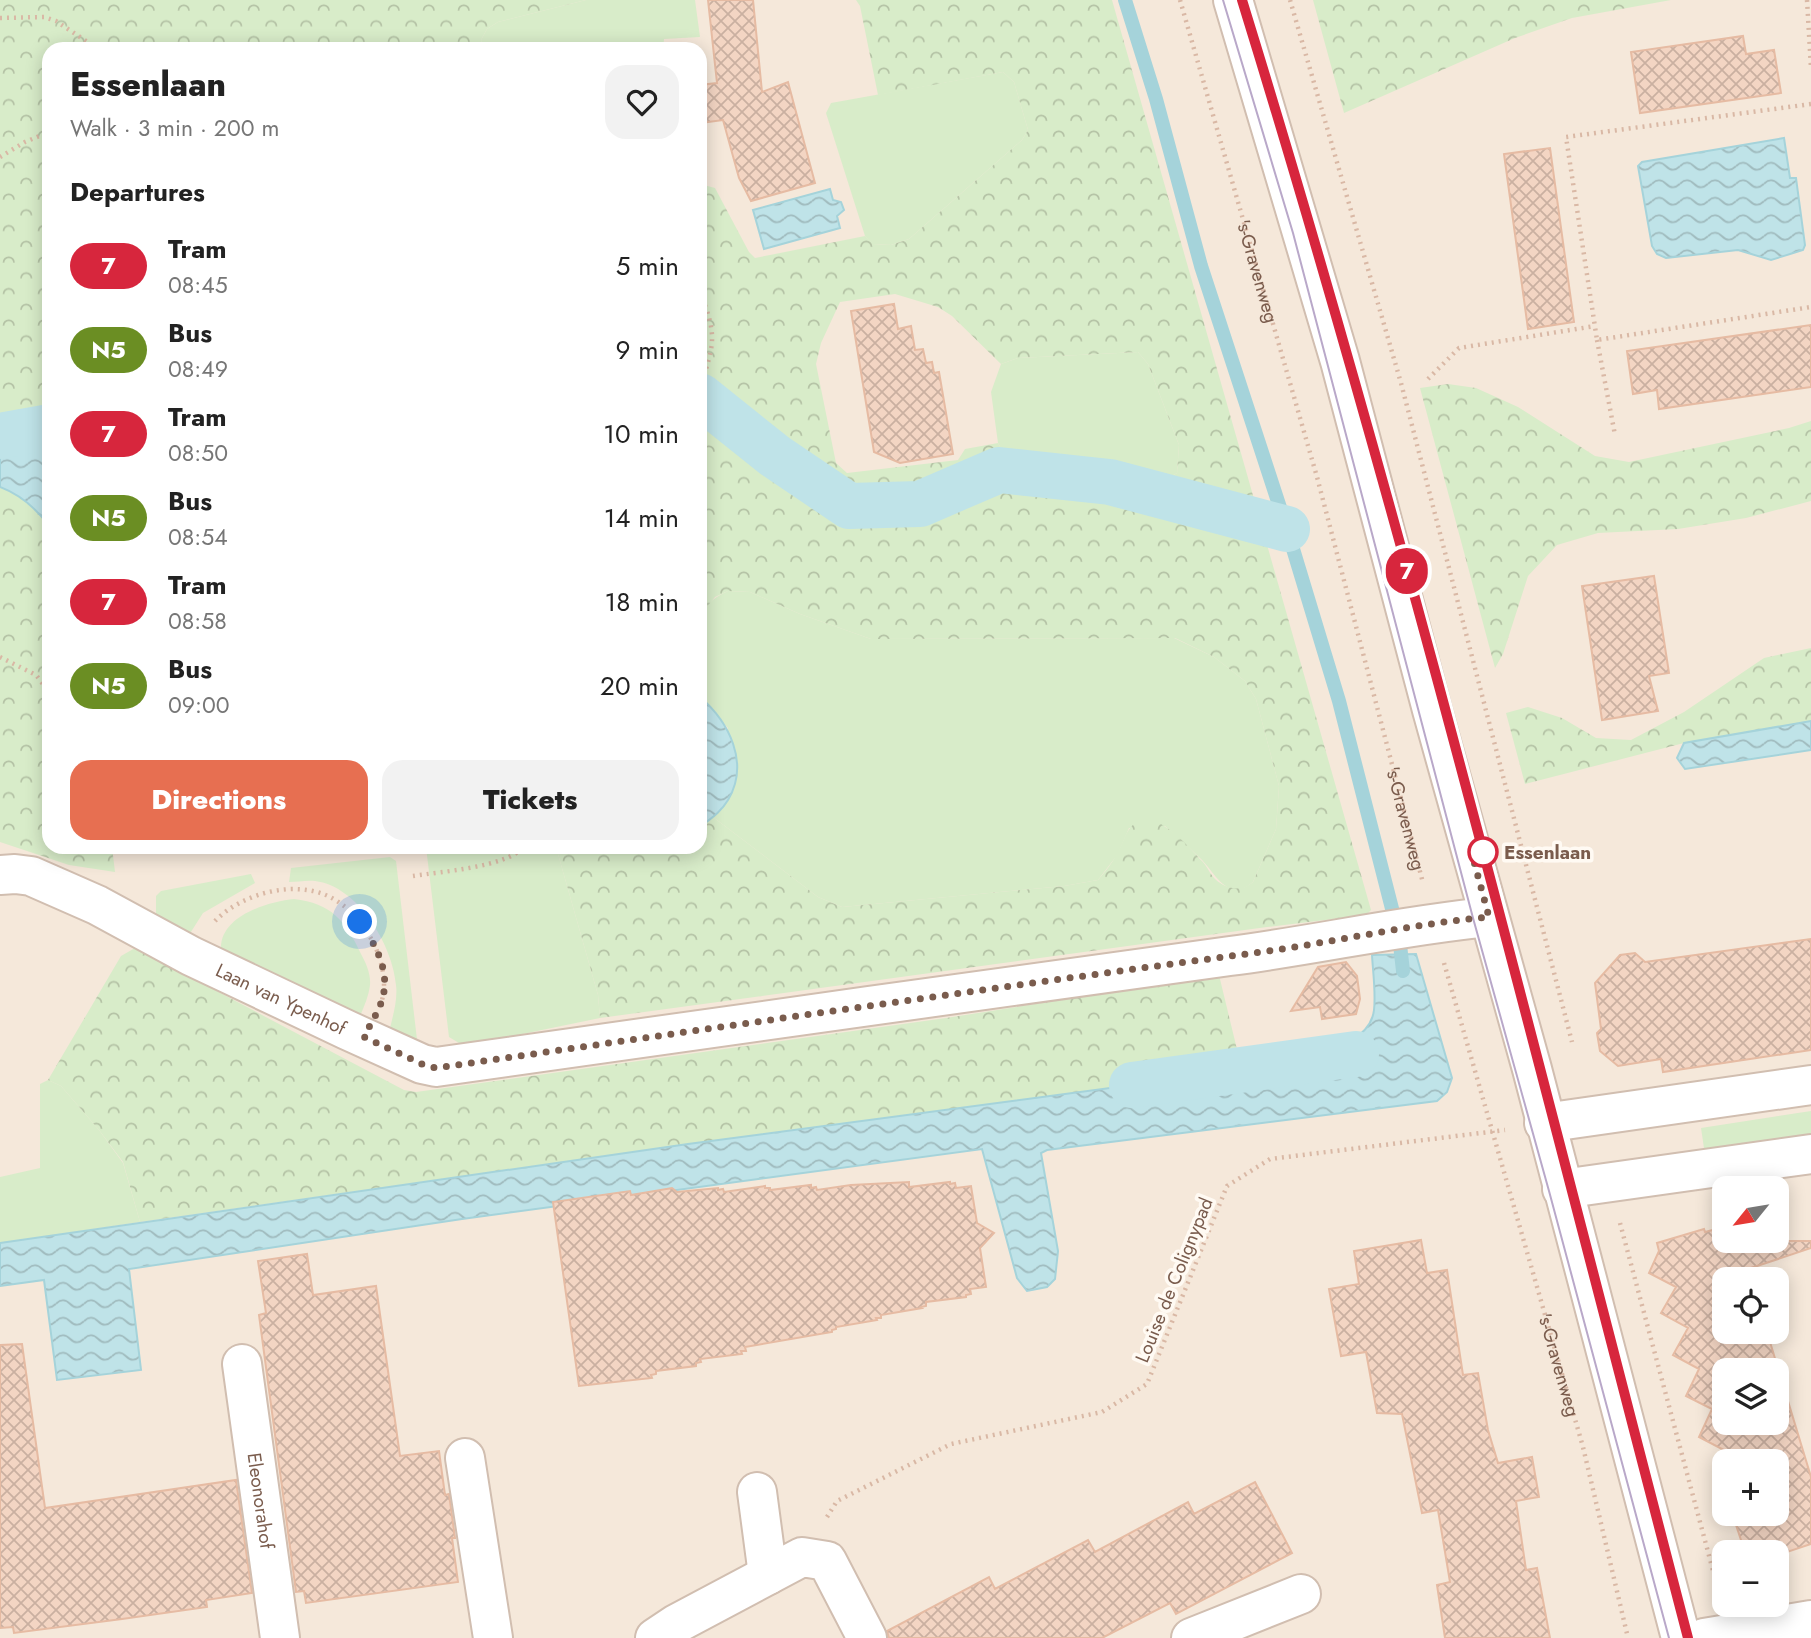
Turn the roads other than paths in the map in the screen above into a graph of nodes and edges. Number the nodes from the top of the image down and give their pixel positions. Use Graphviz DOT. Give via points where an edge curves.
graph roads {
  1 [pos="1233,0"];
  2 [pos="0,875"];
  3 [pos="1489,917"];
  4 [pos="1811,1085"];
  5 [pos="1544,1123"];
  6 [pos="1811,1154"];
  7 [pos="1562,1189"];
  8 [pos="242,1364"];
  9 [pos="466,1458"];
  10 [pos="757,1492"];
  11 [pos="768,1575"];
  12 [pos="1301,1594"];
  13 [pos="1811,1620"];
  14 [pos="1717,1635"];
  15 [pos="280,1638"];
  16 [pos="493,1638"];
  17 [pos="655,1638"];
  18 [pos="867,1638"];
  19 [pos="1191,1638"];
  20 [pos="1681,1638"];
  1 -- 3 [label="street" via="1340,361"];
  2 -- 3 [label="street, Laan van Ypenhof" via="31,876 97,905 191,956 436,1068"];
  3 -- 5 [label="street"];
  4 -- 5 [label="street"];
  5 -- 7 [label="street"];
  6 -- 7 [label="street"];
  7 -- 20 [label="street"];
  8 -- 15 [label="street, Eleonorahof"];
  9 -- 16 [label="street"];
  10 -- 11 [label="street"];
  11 -- 17 [label="street"];
  11 -- 18 [label="street" via="802,1557 827,1560"];
  12 -- 19 [label="street"];
  13 -- 14 [label="street"];
}
